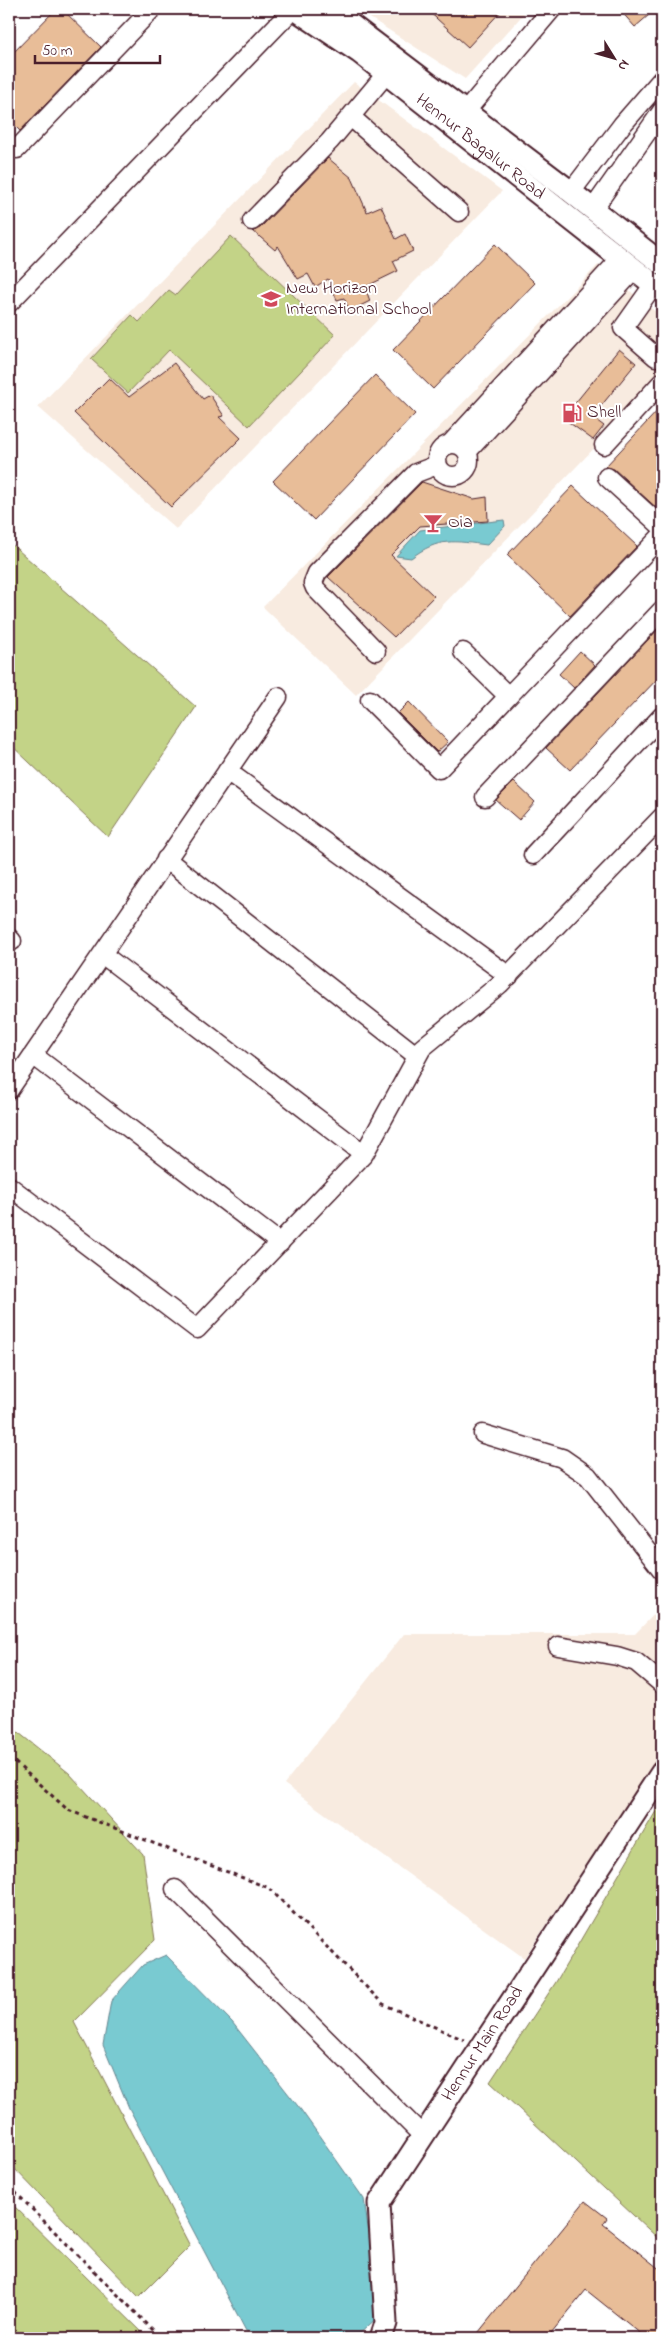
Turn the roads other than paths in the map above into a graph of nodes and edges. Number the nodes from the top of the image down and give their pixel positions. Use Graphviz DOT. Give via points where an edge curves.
graph roads {
  1 [pos="152,9"];
  2 [pos="294,9"];
  3 [pos="330,9"];
  4 [pos="552,9"];
  5 [pos="386,74"];
  6 [pos="662,79"];
  7 [pos="466,111"];
  8 [pos="662,111"];
  9 [pos="351,117"];
  10 [pos="18,148"];
  11 [pos="571,192"];
  12 [pos="593,209"];
  13 [pos="458,212"];
  14 [pos="252,221"];
  15 [pos="661,261"];
  16 [pos="628,264"];
  17 [pos="658,287"];
  18 [pos="9,303"];
  19 [pos="662,351"];
  20 [pos="662,382"];
  21 [pos="450,444"];
  22 [pos="604,445"];
  23 [pos="468,452"];
  24 [pos="437,465"];
  25 [pos="607,477"];
  26 [pos="662,527"];
  27 [pos="662,534"];
  28 [pos="662,610"];
  29 [pos="376,651"];
  30 [pos="463,652"];
  31 [pos="508,696"];
  32 [pos="278,697"];
  33 [pos="370,700"];
  34 [pos="662,716"];
  35 [pos="227,771"];
  36 [pos="485,797"];
  37 [pos="662,817"];
  38 [pos="533,855"];
  39 [pos="166,859"];
  40 [pos="102,954"];
  41 [pos="509,976"];
  42 [pos="33,1055"];
  43 [pos="417,1056"];
  44 [pos="9,1090"];
  45 [pos="364,1154"];
  46 [pos="9,1186"];
  47 [pos="280,1243"];
  48 [pos="483,1434"];
  49 [pos="662,1570"];
  50 [pos="558,1646"];
  51 [pos="662,1684"];
  52 [pos="662,1772"];
  53 [pos="175,1889"];
  54 [pos="423,2136"];
  55 [pos="381,2338"];
  1 -- 10 [label="street"];
  2 -- 5 [label="main road, Hennur Bagalur Road"];
  2 -- 18 [label="street"];
  3 -- 7 [label="main road, Hennur Bagalur Road"];
  4 -- 7 [label="street"];
  5 -- 9 [label="street"];
  5 -- 16 [label="main road, Hennur Bagalur Road"];
  6 -- 11 [label="street" via="622,124"];
  7 -- 11 [label="main road, Hennur Bagalur Road"];
  8 -- 12 [label="street"];
  9 -- 13 [label="street"];
  9 -- 14 [label="street"];
  11 -- 12 [label="main road, Hennur Bagalur Road"];
  12 -- 15 [label="main road, Hennur Bagalur Road"];
  16 -- 17 [label="main road, Hennur Bagalur Road"];
  16 -- 21 [label="street"];
  16 -- 23 [label="street"];
  17 -- 19 [label="street" via="622,328 656,357"];
  20 -- 22 [label="street"];
  21 -- 23 [label="street" via="460,445"];
  21 -- 24 [label="street" via="438,453"];
  23 -- 24 [label="street" via="468,467 460,475 443,474"];
  24 -- 29 [label="street" via="416,473 314,578 315,588"];
  25 -- 26 [label="street"];
  27 -- 31 [label="street"];
  28 -- 36 [label="street"];
  30 -- 31 [label="street"];
  31 -- 33 [label="street" via="439,769"];
  32 -- 35 [label="street"];
  34 -- 38 [label="street"];
  35 -- 39 [label="street"];
  35 -- 41 [label="street"];
  37 -- 41 [label="street"];
  39 -- 40 [label="street"];
  39 -- 43 [label="street"];
  40 -- 42 [label="street"];
  40 -- 45 [label="street"];
  41 -- 43 [label="street" via="422,1048"];
  42 -- 44 [label="street"];
  42 -- 47 [label="street"];
  43 -- 45 [label="street"];
  45 -- 47 [label="street"];
  46 -- 47 [label="street" via="197,1329"];
  48 -- 49 [label="street" via="562,1458 588,1476"];
  50 -- 51 [label="street" via="636,1662"];
  52 -- 54 [label="main road, Hennur Main Road"];
  53 -- 54 [label="street"];
  54 -- 55 [label="main road, Hennur Main Road" via="380,2202 386,2323"];
}
